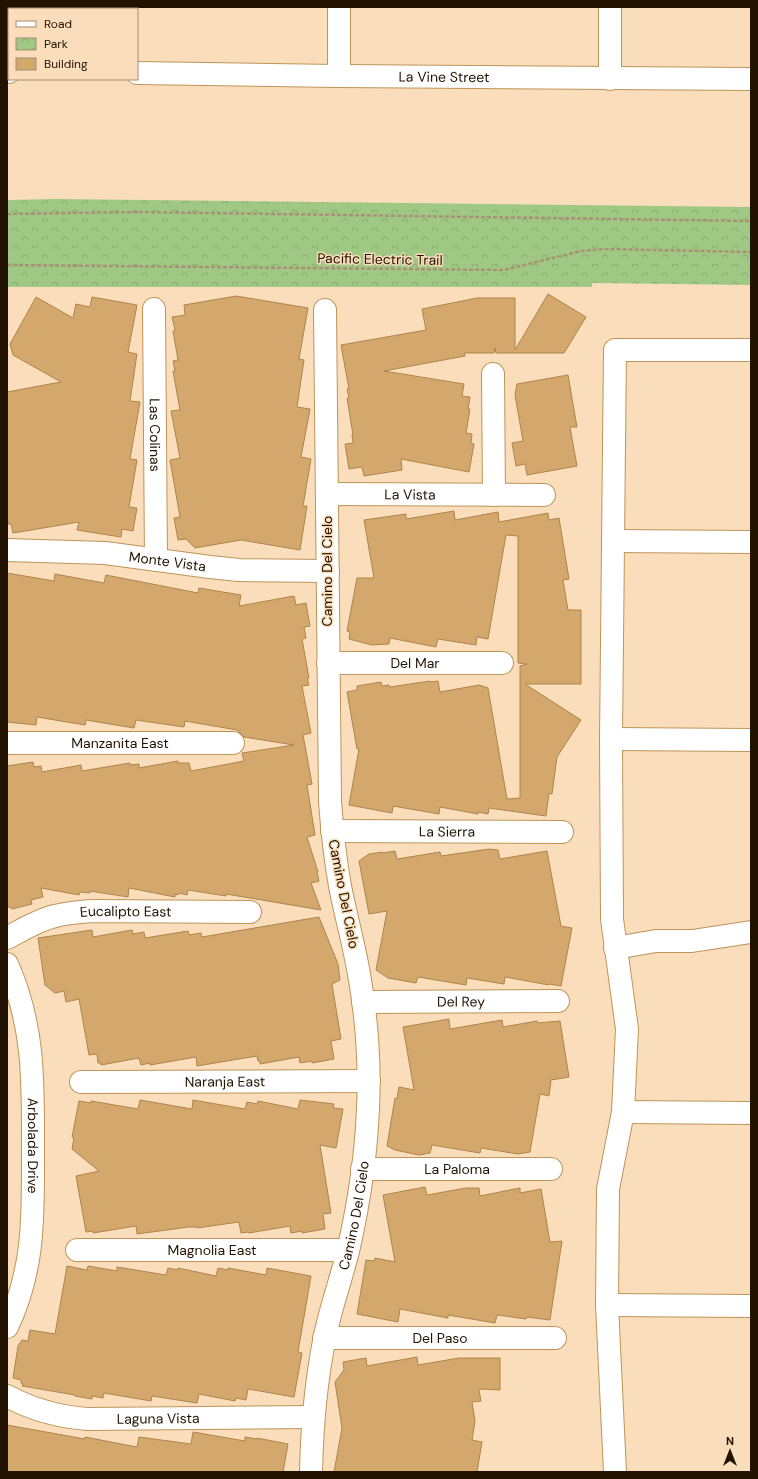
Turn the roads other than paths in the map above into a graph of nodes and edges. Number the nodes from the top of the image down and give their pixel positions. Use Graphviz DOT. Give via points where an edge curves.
graph roads {
  1 [pos="339,7"];
  2 [pos="610,7"];
  3 [pos="138,73"];
  4 [pos="339,76"];
  5 [pos="610,79"];
  6 [pos="751,80"];
  7 [pos="154,309"];
  8 [pos="325,310"];
  9 [pos="751,350"];
  10 [pos="493,374"];
  11 [pos="327,494"];
  12 [pos="494,495"];
  13 [pos="544,495"];
  14 [pos="613,541"];
  15 [pos="751,542"];
  16 [pos="7,550"];
  17 [pos="156,560"];
  18 [pos="328,571"];
  19 [pos="328,663"];
  20 [pos="502,663"];
  21 [pos="611,739"];
  22 [pos="751,740"];
  23 [pos="7,743"];
  24 [pos="233,743"];
  25 [pos="332,831"];
  26 [pos="562,832"];
  27 [pos="250,912"];
  28 [pos="751,932"];
  29 [pos="7,938"];
  30 [pos="615,948"];
  31 [pos="7,964"];
  32 [pos="558,1001"];
  33 [pos="363,1002"];
  34 [pos="368,1081"];
  35 [pos="81,1082"];
  36 [pos="623,1112"];
  37 [pos="751,1113"];
  38 [pos="362,1169"];
  39 [pos="551,1169"];
  40 [pos="77,1250"];
  41 [pos="348,1250"];
  42 [pos="607,1305"];
  43 [pos="751,1306"];
  44 [pos="7,1327"];
  45 [pos="324,1338"];
  46 [pos="555,1338"];
  47 [pos="7,1396"];
  48 [pos="313,1417"];
  49 [pos="311,1472"];
  50 [pos="615,1472"];
  1 -- 4 [label="street"];
  2 -- 5 [label="street"];
  3 -- 4 [label="street, La Vine Street"];
  4 -- 5 [label="street, La Vine Street"];
  5 -- 6 [label="street, La Vine Street"];
  7 -- 17 [label="street, Las Colinas"];
  8 -- 11 [label="street, Camino Del Cielo"];
  9 -- 14 [label="street" via="615,350"];
  10 -- 12 [label="street"];
  11 -- 12 [label="street, La Vista"];
  11 -- 18 [label="street, Camino Del Cielo"];
  12 -- 13 [label="street, La Vista"];
  14 -- 15 [label="street"];
  14 -- 21 [label="street"];
  16 -- 17 [label="street, Monte Vista" via="105,553"];
  17 -- 18 [label="street, Monte Vista" via="238,570"];
  18 -- 19 [label="street, Camino Del Cielo"];
  19 -- 20 [label="street, Del Mar"];
  19 -- 25 [label="street, Camino Del Cielo"];
  21 -- 22 [label="street"];
  21 -- 30 [label="street" via="612,919"];
  23 -- 24 [label="street, Manzanita East"];
  25 -- 26 [label="street, La Sierra"];
  25 -- 33 [label="street, Camino Del Cielo"];
  27 -- 29 [label="street, Eucalipto East" via="72,912 39,922"];
  28 -- 30 [label="street" via="692,941 656,942"];
  30 -- 36 [label="street" via="627,1029"];
  31 -- 44 [label="street, Arbolada Drive" via="22,1002 28,1032 33,1094 32,1238 24,1279"];
  32 -- 33 [label="street, Del Rey"];
  33 -- 34 [label="street, Camino Del Cielo"];
  34 -- 35 [label="street, Naranja East"];
  34 -- 38 [label="street, Camino Del Cielo"];
  36 -- 37 [label="street"];
  36 -- 42 [label="street" via="608,1189"];
  38 -- 39 [label="street, La Paloma"];
  38 -- 41 [label="street, Camino Del Cielo"];
  40 -- 41 [label="street, Magnolia East"];
  41 -- 45 [label="street, Camino Del Cielo"];
  42 -- 43 [label="street"];
  42 -- 50 [label="street"];
  45 -- 46 [label="street, Del Paso"];
  45 -- 48 [label="street, Camino Del Cielo"];
  47 -- 48 [label="street, Laguna Vista" via="52,1415 71,1418"];
  48 -- 49 [label="street, Camino Del Cielo"];
}
